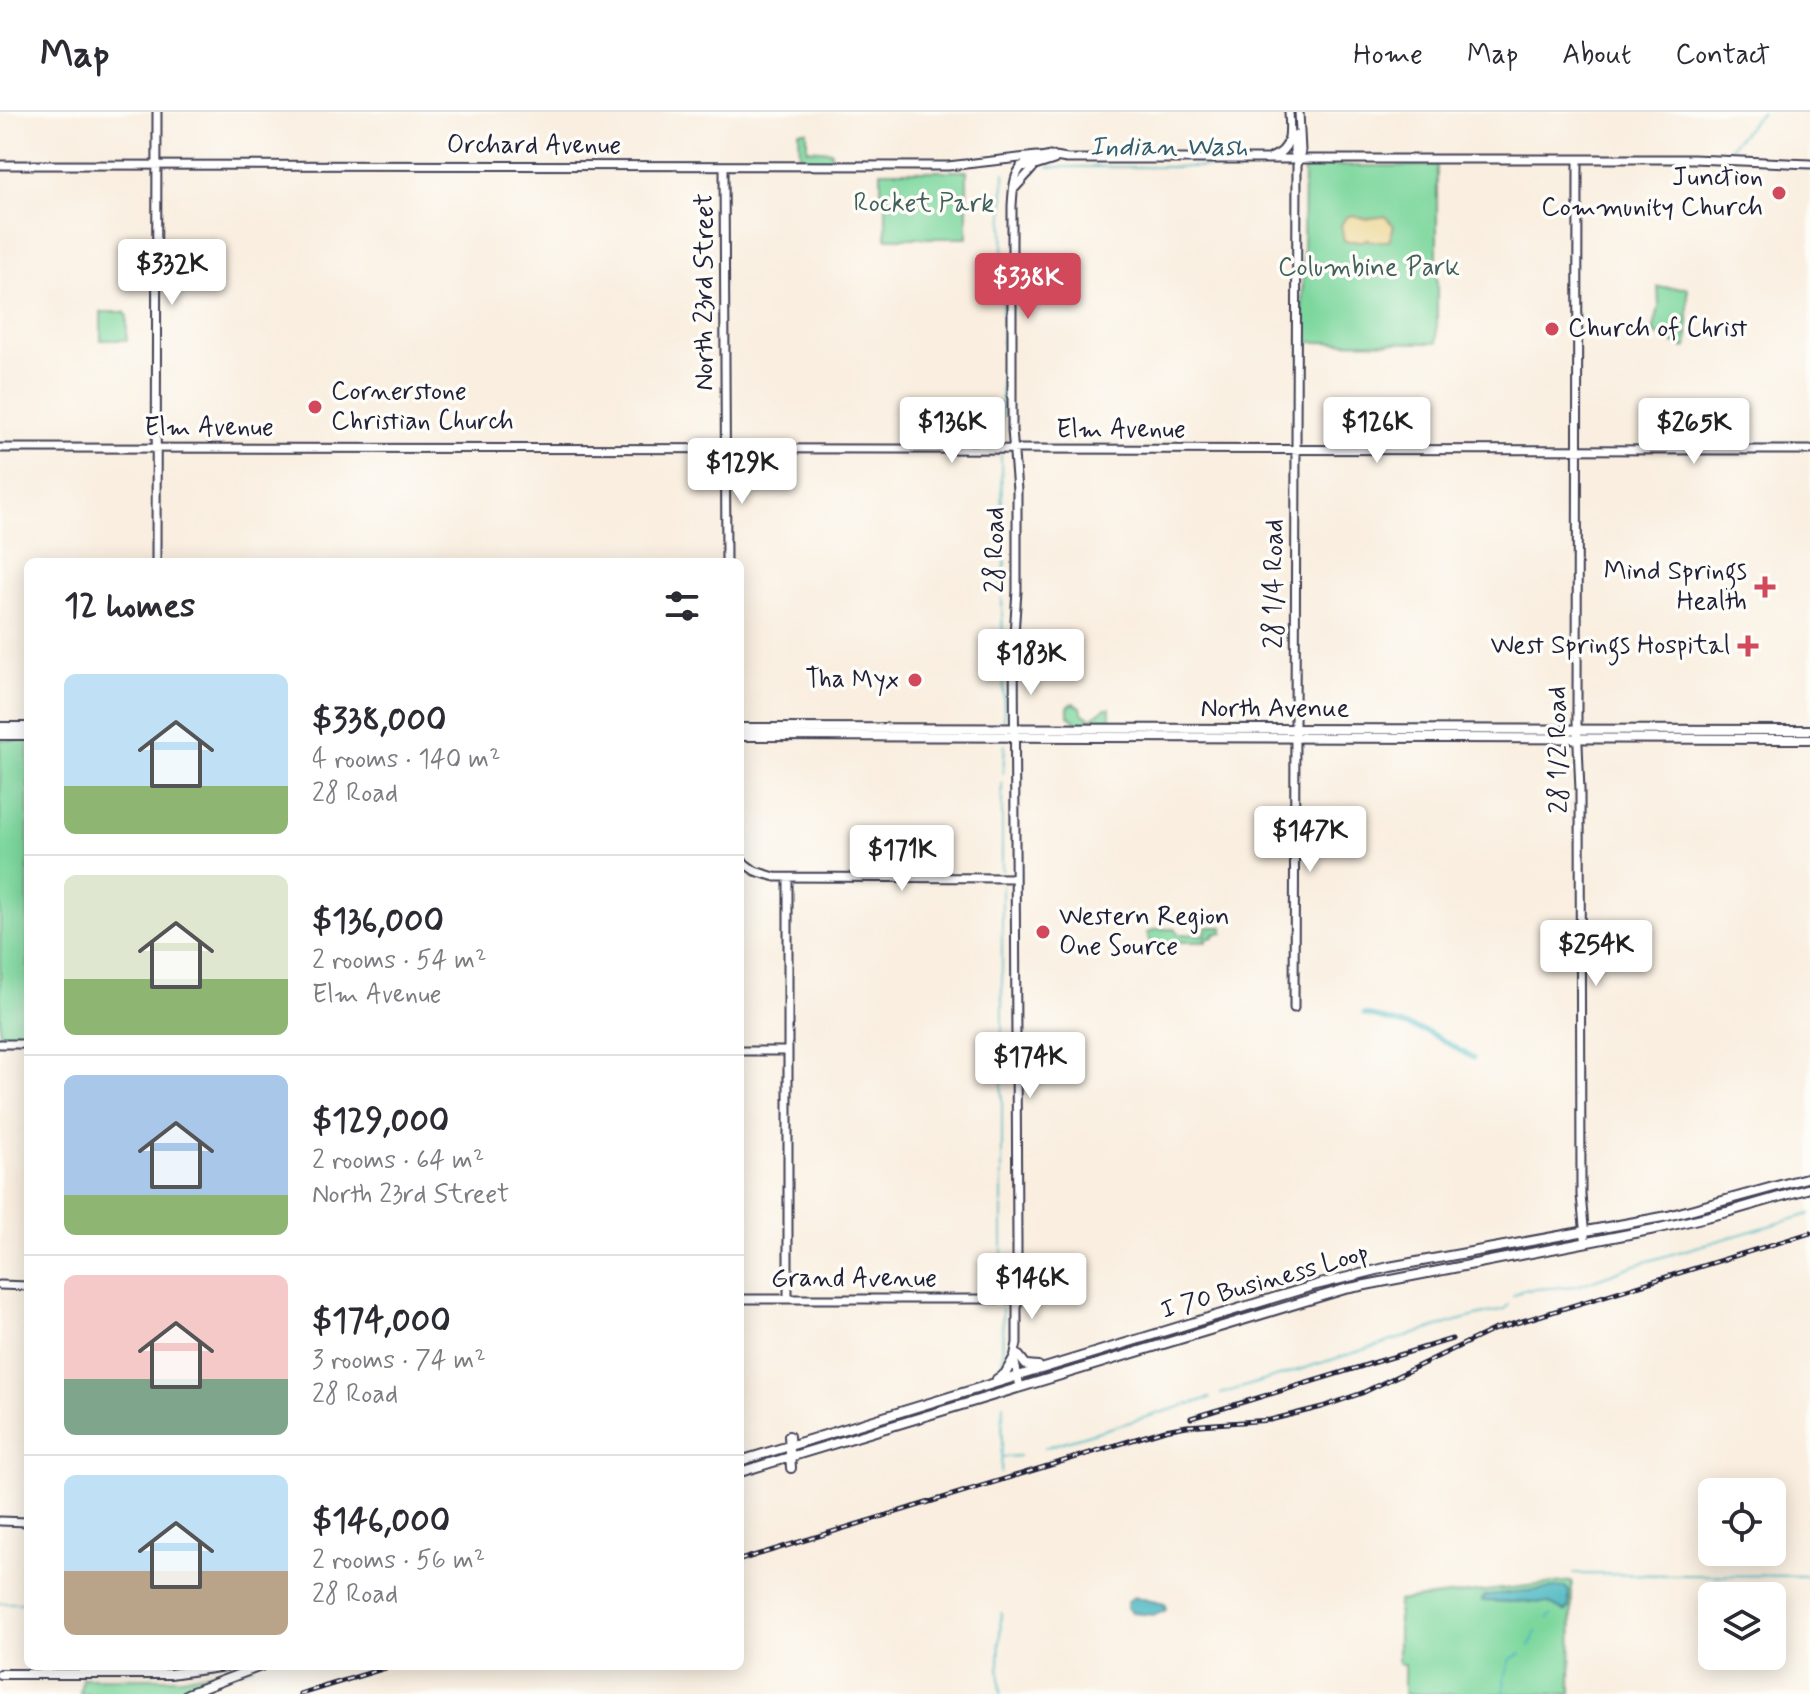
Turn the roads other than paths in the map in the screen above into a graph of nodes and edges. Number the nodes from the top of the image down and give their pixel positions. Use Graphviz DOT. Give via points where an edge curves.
graph roads {
  1 [pos="157,112"];
  2 [pos="1294,112"];
  3 [pos="1053,156"];
  4 [pos="1012,157"];
  5 [pos="1067,159"];
  6 [pos="1261,159"];
  7 [pos="1298,160"];
  8 [pos="1578,160"];
  9 [pos="1810,164"];
  10 [pos="0,165"];
  11 [pos="157,165"];
  12 [pos="724,166"];
  13 [pos="1021,166"];
  14 [pos="1036,166"];
  15 [pos="1014,190"];
  16 [pos="0,448"];
  17 [pos="156,448"];
  18 [pos="726,449"];
  19 [pos="1295,449"];
  20 [pos="1013,450"];
  21 [pos="1577,450"];
  22 [pos="1810,450"];
  23 [pos="156,558"];
  24 [pos="726,558"];
  25 [pos="0,727"];
  26 [pos="744,728"];
  27 [pos="24,730"];
  28 [pos="1720,730"];
  29 [pos="24,732"];
  30 [pos="939,732"];
  31 [pos="1014,732"];
  32 [pos="1117,733"];
  33 [pos="1192,733"];
  34 [pos="1295,733"];
  35 [pos="1366,734"];
  36 [pos="1434,734"];
  37 [pos="1505,734"];
  38 [pos="1578,734"];
  39 [pos="1656,734"];
  40 [pos="1810,734"];
  41 [pos="0,735"];
  42 [pos="744,736"];
  43 [pos="1713,739"];
  44 [pos="744,863"];
  45 [pos="788,878"];
  46 [pos="1015,878"];
  47 [pos="1294,1008"];
  48 [pos="0,1044"];
  49 [pos="24,1044"];
  50 [pos="744,1051"];
  51 [pos="788,1051"];
  52 [pos="1810,1177"];
  53 [pos="1810,1188"];
  54 [pos="1584,1232"];
  55 [pos="1586,1243"];
  56 [pos="1351,1276"];
  57 [pos="0,1285"];
  58 [pos="24,1286"];
  59 [pos="1353,1287"];
  60 [pos="744,1299"];
  61 [pos="788,1299"];
  62 [pos="1017,1299"];
  63 [pos="1181,1326"];
  64 [pos="1186,1337"];
  65 [pos="1017,1357"];
  66 [pos="1051,1365"];
  67 [pos="1017,1375"];
  68 [pos="1020,1387"];
  69 [pos="975,1389"];
  70 [pos="925,1399"];
  71 [pos="930,1414"];
  72 [pos="789,1436"];
  73 [pos="789,1446"];
  74 [pos="790,1457"];
  75 [pos="744,1460"];
  76 [pos="791,1468"];
  77 [pos="744,1471"];
  78 [pos="0,1521"];
  79 [pos="24,1522"];
  80 [pos="204,1670"];
  81 [pos="250,1670"];
  82 [pos="0,1674"];
  83 [pos="187,1694"];
  1 -- 11 [label="street"];
  2 -- 6 [label="street" via="1286,149"];
  2 -- 7 [label="street, 28 1/4 Road"];
  3 -- 4 [label="street, Orchard Avenue"];
  3 -- 5 [label="street, Orchard Avenue"];
  3 -- 13 [label="street"];
  4 -- 12 [label="street, Orchard Avenue" via="956,165"];
  4 -- 13 [label="street"];
  5 -- 6 [label="street, Orchard Avenue"];
  5 -- 14 [label="street, Orchard Avenue"];
  6 -- 7 [label="street, Orchard Avenue"];
  7 -- 8 [label="street, Orchard Avenue"];
  7 -- 19 [label="street, 28 1/4 Road"];
  8 -- 9 [label="street, Orchard Avenue"];
  8 -- 21 [label="street, 28 1/2 Road"];
  10 -- 11 [label="street, Orchard Avenue"];
  11 -- 12 [label="street, Orchard Avenue"];
  11 -- 17 [label="street"];
  12 -- 18 [label="street, North 23rd Street"];
  13 -- 14 [label="street, Orchard Avenue"];
  13 -- 15 [label="street, 28 Road"];
  14 -- 15 [label="street"];
  15 -- 20 [label="street, 28 Road"];
  16 -- 17 [label="street, Elm Avenue"];
  17 -- 18 [label="street, Elm Avenue"];
  17 -- 23 [label="street"];
  18 -- 20 [label="street, Elm Avenue"];
  18 -- 24 [label="street, North 23rd Street"];
  19 -- 20 [label="street, Elm Avenue"];
  19 -- 21 [label="street, Elm Avenue"];
  19 -- 34 [label="street, 28 1/4 Road"];
  20 -- 31 [label="street, 28 Road"];
  21 -- 22 [label="street, Elm Avenue"];
  21 -- 38 [label="street, 28 1/2 Road"];
  25 -- 27 [label="main road"];
  26 -- 30 [label="main road, North Avenue"];
  28 -- 39 [label="main road, North Avenue"];
  28 -- 40 [label="main road, North Avenue"];
  28 -- 43 [label="main road"];
  29 -- 41 [label="main road"];
  30 -- 31 [label="main road, North Avenue"];
  30 -- 31 [label="main road, North Avenue"];
  30 -- 42 [label="main road"];
  31 -- 32 [label="main road, North Avenue"];
  31 -- 32 [label="main road, North Avenue" via="1073,737"];
  31 -- 46 [label="street, 28 Road"];
  32 -- 33 [label="main road, North Avenue"];
  32 -- 33 [label="main road, North Avenue"];
  33 -- 34 [label="main road, North Avenue"];
  34 -- 35 [label="main road, North Avenue"];
  34 -- 35 [label="main road, North Avenue" via="1328,738"];
  34 -- 47 [label="street, 28 1/4 Road"];
  35 -- 36 [label="main road, North Avenue"];
  35 -- 36 [label="main road, North Avenue" via="1405,729"];
  36 -- 37 [label="main road, North Avenue"];
  36 -- 37 [label="main road, North Avenue"];
  37 -- 38 [label="main road, North Avenue"];
  37 -- 38 [label="main road, North Avenue"];
  38 -- 39 [label="main road, North Avenue"];
  38 -- 39 [label="main road, North Avenue"];
  38 -- 54 [label="street, 28 1/2 Road"];
  39 -- 43 [label="main road, North Avenue"];
  40 -- 43 [label="main road, North Avenue"];
  44 -- 45 [label="street" via="762,874"];
  45 -- 46 [label="street"];
  45 -- 51 [label="street"];
  46 -- 62 [label="street, 28 Road"];
  48 -- 49 [label="street"];
  50 -- 51 [label="street"];
  51 -- 61 [label="street"];
  52 -- 54 [label="main road, I 70 Business Loop" via="1668,1216"];
  53 -- 55 [label="main road, I 70 Business Loop" via="1686,1223"];
  54 -- 55 [label="street, 28 1/2 Road"];
  54 -- 56 [label="main road, I 70 Business Loop"];
  55 -- 59 [label="main road, I 70 Business Loop"];
  56 -- 59 [label="main road"];
  56 -- 63 [label="main road, I 70 Business Loop"];
  57 -- 58 [label="street"];
  59 -- 64 [label="main road, I 70 Business Loop"];
  60 -- 61 [label="street, Grand Avenue"];
  61 -- 62 [label="street, Grand Avenue"];
  62 -- 65 [label="street, 28 Road"];
  63 -- 64 [label="main road"];
  63 -- 66 [label="main road, I 70 Business Loop"];
  64 -- 68 [label="main road, I 70 Business Loop"];
  65 -- 66 [label="main road" via="1028,1366"];
  65 -- 67 [label="street, 28 Road"];
  65 -- 69 [label="main road" via="1002,1377"];
  66 -- 67 [label="main road, I 70 Business Loop"];
  67 -- 68 [label="street, 28 Road"];
  67 -- 69 [label="main road, I 70 Business Loop"];
  68 -- 71 [label="main road, I 70 Business Loop"];
  69 -- 70 [label="main road, I 70 Business Loop"];
  70 -- 71 [label="main road"];
  70 -- 73 [label="main road, I 70 Business Loop"];
  71 -- 74 [label="main road, I 70 Business Loop"];
  72 -- 73 [label="main road"];
  73 -- 74 [label="main road"];
  73 -- 75 [label="main road, I 70 Business Loop"];
  74 -- 76 [label="main road"];
  74 -- 77 [label="main road, I 70 Business Loop"];
  78 -- 79 [label="street"];
  80 -- 82 [label="main road"];
  81 -- 83 [label="main road"];
}
